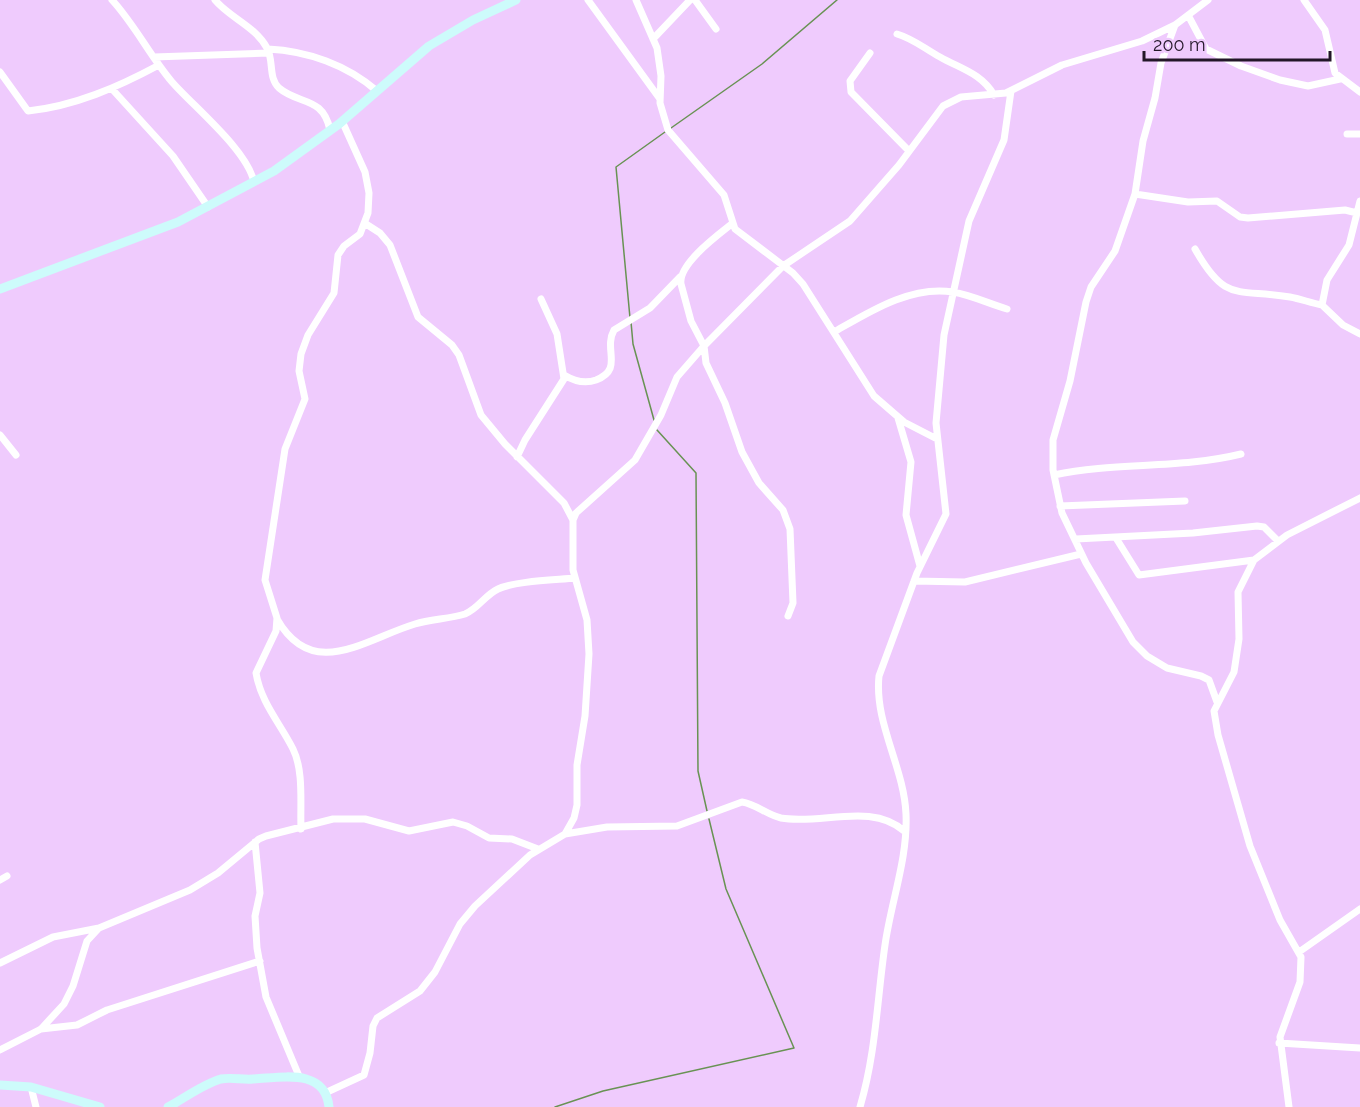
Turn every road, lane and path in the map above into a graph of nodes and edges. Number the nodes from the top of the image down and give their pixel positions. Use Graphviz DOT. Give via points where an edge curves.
graph roads {
  1 [pos="112,0"];
  2 [pos="215,0"];
  3 [pos="516,0"];
  4 [pos="588,0"];
  5 [pos="636,0"];
  6 [pos="690,0"];
  7 [pos="695,0"];
  8 [pos="1208,0"];
  9 [pos="1304,0"];
  10 [pos="1188,15"];
  11 [pos="1175,25"];
  12 [pos="716,29"];
  13 [pos="897,34"];
  14 [pos="653,39"];
  15 [pos="268,51"];
  16 [pos="870,53"];
  17 [pos="154,57"];
  18 [pos="159,66"];
  19 [pos="0,72"];
  20 [pos="1340,79"];
  21 [pos="112,89"];
  22 [pos="377,91"];
  23 [pos="1011,91"];
  24 [pos="1360,92"];
  25 [pos="994,95"];
  26 [pos="660,99"];
  27 [pos="342,121"];
  28 [pos="330,130"];
  29 [pos="1347,134"];
  30 [pos="1360,134"];
  31 [pos="909,151"];
  32 [pos="254,182"];
  33 [pos="1135,194"];
  34 [pos="1360,201"];
  35 [pos="208,207"];
  36 [pos="1357,213"];
  37 [pos="733,223"];
  38 [pos="366,224"];
  39 [pos="1195,249"];
  40 [pos="783,266"];
  41 [pos="680,278"];
  42 [pos="0,289"];
  43 [pos="954,292"];
  44 [pos="541,299"];
  45 [pos="1322,305"];
  46 [pos="1007,309"];
  47 [pos="834,332"];
  48 [pos="1360,334"];
  49 [pos="704,346"];
  50 [pos="564,375"];
  51 [pos="898,417"];
  52 [pos="0,435"];
  53 [pos="937,439"];
  54 [pos="1241,454"];
  55 [pos="16,455"];
  56 [pos="517,457"];
  57 [pos="1054,475"];
  58 [pos="1360,498"];
  59 [pos="1185,501"];
  60 [pos="1060,506"];
  61 [pos="573,520"];
  62 [pos="1116,538"];
  63 [pos="1076,539"];
  64 [pos="1278,541"];
  65 [pos="1081,554"];
  66 [pos="1254,560"];
  67 [pos="920,566"];
  68 [pos="575,578"];
  69 [pos="914,581"];
  70 [pos="788,616"];
  71 [pos="277,618"];
  72 [pos="1217,702"];
  73 [pos="301,829"];
  74 [pos="904,831"];
  75 [pos="564,834"];
  76 [pos="255,842"];
  77 [pos="538,849"];
  78 [pos="1360,909"];
  79 [pos="99,928"];
  80 [pos="1299,952"];
  81 [pos="260,961"];
  82 [pos="0,963"];
  83 [pos="41,1029"];
  84 [pos="1279,1043"];
  85 [pos="1360,1048"];
  86 [pos="0,1050"];
  87 [pos="299,1076"];
  88 [pos="0,1085"];
  89 [pos="31,1087"];
  90 [pos="325,1093"];
  91 [pos="36,1107"];
  92 [pos="100,1107"];
  93 [pos="168,1107"];
  94 [pos="328,1107"];
  95 [pos="860,1107"];
  96 [pos="1288,1107"];
  1 -- 17 [label="street"];
  2 -- 15 [label="street" via="243,22"];
  3 -- 22 [label="street" via="429,46"];
  4 -- 26 [label="street"];
  5 -- 14 [label="street"];
  6 -- 14 [label="street"];
  7 -- 12 [label="street"];
  8 -- 10 [label="street"];
  9 -- 20 [label="street" via="1322,25 1333,68"];
  10 -- 11 [label="street"];
  10 -- 20 [label="street" via="1206,49 1241,66 1308,86"];
  11 -- 23 [label="street" via="1129,46 1062,64"];
  11 -- 33 [label="street" via="1161,63"];
  13 -- 25 [label="street" via="980,77"];
  14 -- 26 [label="street" via="660,61"];
  15 -- 17 [label="street"];
  15 -- 22 [label="street" via="294,51 339,66"];
  15 -- 28 [label="street" via="277,86 318,106"];
  16 -- 31 [label="street" via="850,81 851,92"];
  17 -- 18 [label="street"];
  18 -- 21 [label="street"];
  18 -- 32 [label="street" via="225,138 249,168"];
  19 -- 21 [label="street" via="27,111"];
  20 -- 24 [label="street"];
  21 -- 35 [label="street" via="173,156"];
  22 -- 27 [label="street"];
  23 -- 25 [label="street"];
  23 -- 43 [label="street" via="1004,140 969,221"];
  25 -- 31 [label="street" via="961,97 949,102"];
  26 -- 37 [label="street" via="668,130 724,195"];
  27 -- 28 [label="street"];
  27 -- 38 [label="street" via="368,185"];
  28 -- 32 [label="street"];
  29 -- 30 [label="street"];
  31 -- 40 [label="street" via="850,221"];
  32 -- 35 [label="street"];
  33 -- 36 [label="street" via="1188,202 1216,201 1248,218 1345,210"];
  33 -- 57 [label="street" via="1112,257 1086,302 1053,440"];
  34 -- 36 [label="street"];
  35 -- 42 [label="street" via="149,234"];
  36 -- 45 [label="street" via="1348,245 1323,290"];
  37 -- 40 [label="street" via="746,239"];
  37 -- 41 [label="street" via="690,261"];
  38 -- 56 [label="street" via="386,240 418,317 452,345 472,385 478,411"];
  38 -- 71 [label="street" via="338,255 334,292 301,354 299,371 305,399 285,449 265,580"];
  39 -- 45 [label="street" via="1204,268 1237,293 1290,297"];
  40 -- 47 [label="street" via="803,284"];
  40 -- 49 [label="street"];
  41 -- 49 [label="street" via="691,321"];
  41 -- 50 [label="street" via="650,309 614,330 611,369 606,376 584,382"];
  43 -- 46 [label="street"];
  43 -- 47 [label="street" via="934,291 884,304"];
  43 -- 53 [label="street" via="942,353"];
  44 -- 50 [label="street" via="557,334"];
  45 -- 48 [label="street" via="1343,325"];
  47 -- 51 [label="street" via="874,396"];
  49 -- 61 [label="street" via="677,377 635,460"];
  49 -- 70 [label="street" via="710,372 742,452 759,483 783,510 790,529 793,603"];
  50 -- 56 [label="street" via="561,388"];
  51 -- 53 [label="street"];
  51 -- 67 [label="street" via="911,462 906,515"];
  52 -- 55 [label="street"];
  53 -- 67 [label="street" via="946,514"];
  54 -- 57 [label="street" via="1176,465"];
  56 -- 61 [label="street" via="564,503"];
  57 -- 60 [label="street"];
  58 -- 64 [label="street"];
  59 -- 60 [label="street"];
  60 -- 63 [label="street"];
  61 -- 68 [label="street"];
  62 -- 63 [label="street"];
  62 -- 64 [label="street" via="1257,526 1264,527"];
  62 -- 66 [label="street" via="1139,575"];
  63 -- 65 [label="street"];
  64 -- 66 [label="street"];
  65 -- 69 [label="street" via="965,582"];
  65 -- 72 [label="street" via="1133,642 1167,668 1209,680"];
  66 -- 72 [label="street" via="1238,592 1239,639 1234,672"];
  67 -- 69 [label="street"];
  68 -- 71 [label="street" via="503,587 464,614 414,624 344,651 312,651 296,644"];
  68 -- 75 [label="street" via="587,620 589,660 577,765 578,805"];
  69 -- 74 [label="street" via="877,690 906,813"];
  71 -- 73 [label="street" via="273,639 256,673 266,706 294,754"];
  72 -- 80 [label="street" via="1214,722 1250,846 1280,920"];
  73 -- 76 [label="street"];
  73 -- 77 [label="street" via="342,819 365,819 410,831 453,822 489,838 512,839"];
  74 -- 75 [label="street" via="884,817 779,818 742,802 677,826 607,827"];
  74 -- 95 [label="street" via="885,942 872,1062"];
  75 -- 77 [label="street"];
  76 -- 79 [label="street" via="190,890"];
  76 -- 81 [label="street" via="260,880 255,916"];
  77 -- 90 [label="street" via="460,924 427,983 377,1018 364,1075"];
  78 -- 80 [label="street"];
  79 -- 82 [label="street" via="53,937"];
  79 -- 83 [label="street" via="87,941 64,1004"];
  80 -- 84 [label="street" via="1300,982"];
  81 -- 83 [label="street" via="107,1010 77,1025"];
  81 -- 87 [label="street" via="268,1003"];
  83 -- 86 [label="street"];
  84 -- 85 [label="street"];
  84 -- 96 [label="street"];
  87 -- 90 [label="street"];
  87 -- 93 [label="street" via="222,1079"];
  88 -- 89 [label="street"];
  89 -- 91 [label="street"];
  89 -- 92 [label="street"];
  90 -- 94 [label="street"];
}
